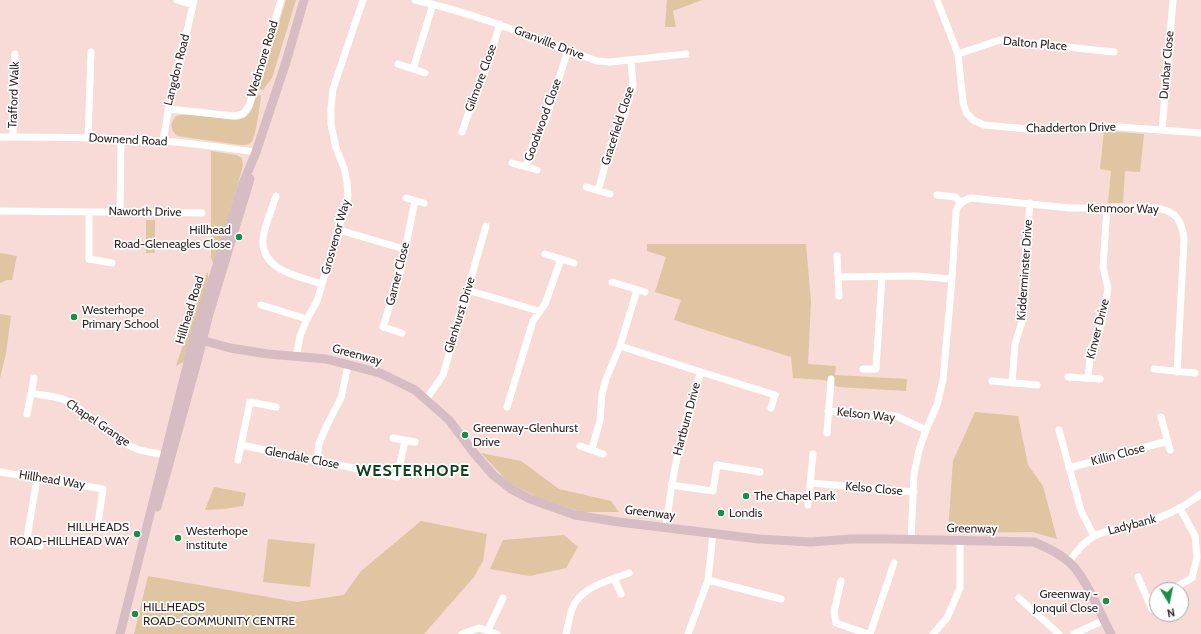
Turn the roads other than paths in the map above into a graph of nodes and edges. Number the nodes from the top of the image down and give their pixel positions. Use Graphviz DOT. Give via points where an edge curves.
graph roads {
  1 [pos="176,0"];
  2 [pos="281,0"];
  3 [pos="304,0"];
  4 [pos="363,0"];
  5 [pos="415,0"];
  6 [pos="937,0"];
  7 [pos="1173,0"];
  8 [pos="194,2"];
  9 [pos="434,4"];
  10 [pos="500,24"];
  11 [pos="568,50"];
  12 [pos="91,52"];
  13 [pos="1114,52"];
  14 [pos="15,54"];
  15 [pos="686,54"];
  16 [pos="958,54"];
  17 [pos="631,60"];
  18 [pos="398,64"];
  19 [pos="413,69"];
  20 [pos="425,73"];
  21 [pos="168,109"];
  22 [pos="1162,130"];
  23 [pos="462,132"];
  24 [pos="1201,133"];
  25 [pos="0,137"];
  26 [pos="13,137"];
  27 [pos="88,138"];
  28 [pos="121,139"];
  29 [pos="163,141"];
  30 [pos="256,152"];
  31 [pos="512,163"];
  32 [pos="526,167"];
  33 [pos="537,170"];
  34 [pos="586,187"];
  35 [pos="598,190"];
  36 [pos="610,194"];
  37 [pos="937,195"];
  38 [pos="276,196"];
  39 [pos="406,198"];
  40 [pos="415,201"];
  41 [pos="424,203"];
  42 [pos="961,203"];
  43 [pos="1030,203"];
  44 [pos="1107,208"];
  45 [pos="0,211"];
  46 [pos="89,212"];
  47 [pos="120,212"];
  48 [pos="202,213"];
  49 [pos="486,226"];
  50 [pos="339,230"];
  51 [pos="404,249"];
  52 [pos="545,254"];
  53 [pos="837,256"];
  54 [pos="561,258"];
  55 [pos="112,263"];
  56 [pos="574,263"];
  57 [pos="838,276"];
  58 [pos="882,276"];
  59 [pos="952,279"];
  60 [pos="612,282"];
  61 [pos="322,284"];
  62 [pos="467,290"];
  63 [pos="637,290"];
  64 [pos="645,292"];
  65 [pos="839,296"];
  66 [pos="261,305"];
  67 [pos="539,311"];
  68 [pos="307,319"];
  69 [pos="402,333"];
  70 [pos="198,339"];
  71 [pos="620,346"];
  72 [pos="296,357"];
  73 [pos="348,365"];
  74 [pos="862,369"];
  75 [pos="1154,369"];
  76 [pos="701,372"];
  77 [pos="1177,372"];
  78 [pos="1195,373"];
  79 [pos="1068,377"];
  80 [pos="34,378"];
  81 [pos="1088,378"];
  82 [pos="831,379"];
  83 [pos="1100,380"];
  84 [pos="992,381"];
  85 [pos="1012,383"];
  86 [pos="1037,385"];
  87 [pos="31,394"];
  88 [pos="426,400"];
  89 [pos="276,407"];
  90 [pos="507,407"];
  91 [pos="771,408"];
  92 [pos="828,411"];
  93 [pos="27,414"];
  94 [pos="1161,417"];
  95 [pos="926,430"];
  96 [pos="1059,430"];
  97 [pos="827,433"];
  98 [pos="393,438"];
  99 [pos="405,440"];
  100 [pos="1168,441"];
  101 [pos="415,442"];
  102 [pos="241,445"];
  103 [pos="580,446"];
  104 [pos="592,449"];
  105 [pos="174,450"];
  106 [pos="1170,450"];
  107 [pos="603,454"];
  108 [pos="813,454"];
  109 [pos="164,455"];
  110 [pos="238,460"];
  111 [pos="317,461"];
  112 [pos="170,463"];
  113 [pos="1069,468"];
  114 [pos="0,472"];
  115 [pos="760,472"];
  116 [pos="37,478"];
  117 [pos="811,483"];
  118 [pos="671,485"];
  119 [pos="914,492"];
  120 [pos="1201,494"];
  121 [pos="808,505"];
  122 [pos="1180,508"];
  123 [pos="98,523"];
  124 [pos="666,527"];
  125 [pos="713,533"];
  126 [pos="1094,536"];
  127 [pos="911,539"];
  128 [pos="960,540"];
  129 [pos="40,546"];
  130 [pos="1069,562"];
  131 [pos="894,563"];
  132 [pos="629,573"];
  133 [pos="1138,577"];
  134 [pos="614,578"];
  135 [pos="708,580"];
  136 [pos="841,581"];
  137 [pos="1185,582"];
  138 [pos="621,594"];
  139 [pos="503,598"];
  140 [pos="1019,598"];
  141 [pos="781,599"];
  142 [pos="1148,600"];
  143 [pos="1104,620"];
  144 [pos="488,630"];
  145 [pos="121,632"];
  146 [pos="462,634"];
  147 [pos="497,634"];
  148 [pos="566,634"];
  149 [pos="688,634"];
  150 [pos="869,634"];
  151 [pos="933,634"];
  152 [pos="1059,634"];
  153 [pos="1074,634"];
  154 [pos="1111,634"];
  1 -- 8 [label="street"];
  2 -- 21 [label="street, Wedmore Road" via="249,106 243,114 234,116"];
  3 -- 30 [label="street, Hillhead Road"];
  4 -- 50 [label="street, Grosvenor Way" via="333,89 330,108 336,148 347,182 348,197"];
  5 -- 9 [label="street, Granville Drive"];
  6 -- 16 [label="street, Chadderton Drive"];
  7 -- 22 [label="street, Dunbar Close"];
  8 -- 21 [label="street, Langdon Road"];
  9 -- 10 [label="street, Granville Drive"];
  9 -- 19 [label="street"];
  10 -- 11 [label="street, Granville Drive"];
  10 -- 23 [label="street, Gilmore Close"];
  11 -- 17 [label="street, Granville Drive" via="597,61"];
  11 -- 32 [label="street, Goodwood Close" via="545,122 533,143"];
  12 -- 27 [label="street"];
  13 -- 16 [label="street, Dalton Place" via="1000,40"];
  14 -- 26 [label="street, Trafford Walk"];
  15 -- 17 [label="street, Granville Drive"];
  16 -- 22 [label="street, Chadderton Drive" via="966,112 973,120 984,125 1039,130 1096,126"];
  17 -- 35 [label="street, Gracefield Close" via="633,86"];
  18 -- 19 [label="street"];
  19 -- 20 [label="street"];
  21 -- 29 [label="street, Langdon Road"];
  22 -- 24 [label="street, Chadderton Drive"];
  25 -- 26 [label="street, Downend Road"];
  26 -- 27 [label="street, Downend Road"];
  27 -- 28 [label="street, Downend Road"];
  28 -- 29 [label="street, Downend Road"];
  28 -- 47 [label="street"];
  29 -- 30 [label="street, Downend Road"];
  30 -- 70 [label="street, Hillhead Road" via="242,186"];
  31 -- 32 [label="street, Goodwood Close"];
  32 -- 33 [label="street, Goodwood Close"];
  34 -- 35 [label="street"];
  35 -- 36 [label="street"];
  37 -- 42 [label="street" via="955,197"];
  38 -- 61 [label="street" via="263,237 264,251 272,264 284,271"];
  39 -- 40 [label="street"];
  40 -- 41 [label="street"];
  40 -- 51 [label="street, Garner Close"];
  42 -- 43 [label="street, Kenmoor Way" via="971,198"];
  42 -- 59 [label="street" via="956,212"];
  43 -- 44 [label="street, Kenmoor Way" via="1069,208"];
  43 -- 85 [label="street, Kidderminster Drive" via="1024,268 1026,285 1023,319 1015,344"];
  44 -- 77 [label="street, Kenmoor Way" via="1165,209 1175,214 1183,229 1184,264"];
  44 -- 81 [label="street, Kinver Drive" via="1103,267 1108,288 1102,323 1091,349"];
  45 -- 46 [label="street, Naworth Drive"];
  46 -- 47 [label="street, Naworth Drive"];
  46 -- 55 [label="street" via="89,259"];
  47 -- 48 [label="street, Naworth Drive"];
  49 -- 62 [label="street, Glenhurst Drive"];
  50 -- 51 [label="street"];
  50 -- 61 [label="street, Grosvenor Way"];
  51 -- 69 [label="street, Garner Close" via="401,269 383,327"];
  52 -- 54 [label="street"];
  53 -- 57 [label="street"];
  54 -- 56 [label="street"];
  54 -- 67 [label="street" via="545,304"];
  57 -- 58 [label="street"];
  57 -- 65 [label="street"];
  58 -- 59 [label="street"];
  58 -- 74 [label="street" via="876,369"];
  59 -- 95 [label="street" via="943,380 937,405"];
  60 -- 63 [label="street"];
  61 -- 68 [label="street, Grosvenor Way" via="317,301"];
  62 -- 67 [label="street"];
  62 -- 88 [label="street, Glenhurst Drive" via="443,375"];
  63 -- 64 [label="street"];
  63 -- 71 [label="street"];
  66 -- 68 [label="street"];
  67 -- 90 [label="street" via="532,321"];
  68 -- 72 [label="street, Grosvenor Way"];
  70 -- 72 [label="street, Greenway" via="230,348"];
  70 -- 105 [label="street" via="198,358"];
  70 -- 109 [label="street, Hillhead Road" via="184,378"];
  71 -- 76 [label="street, Hartburn Drive"];
  71 -- 104 [label="street" via="606,379 600,420"];
  72 -- 73 [label="street, Greenway" via="326,359"];
  73 -- 88 [label="street, Greenway" via="380,373 415,390"];
  73 -- 111 [label="street" via="341,398 320,443"];
  75 -- 77 [label="street"];
  76 -- 91 [label="street" via="775,395"];
  76 -- 118 [label="street, Hartburn Drive" via="681,437"];
  77 -- 78 [label="street"];
  79 -- 81 [label="street"];
  80 -- 87 [label="street"];
  81 -- 83 [label="street"];
  82 -- 92 [label="street, Kelson Way"];
  84 -- 85 [label="street"];
  85 -- 86 [label="street"];
  87 -- 93 [label="street"];
  87 -- 109 [label="street, Chapel Grange" via="63,399 82,410 125,443 137,449"];
  88 -- 124 [label="street, Greenway" via="449,420 493,475 530,500 575,515"];
  89 -- 102 [label="street" via="250,402"];
  92 -- 95 [label="street, Kelson Way" via="896,416"];
  92 -- 97 [label="street, Kelson Way"];
  94 -- 100 [label="street"];
  95 -- 119 [label="street" via="914,474"];
  96 -- 113 [label="street"];
  98 -- 99 [label="street"];
  99 -- 101 [label="street"];
  99 -- 111 [label="street, Glendale Close" via="397,477"];
  100 -- 106 [label="street"];
  100 -- 113 [label="street, Killin Close"];
  102 -- 110 [label="street"];
  102 -- 111 [label="street, Glendale Close"];
  103 -- 104 [label="street"];
  104 -- 107 [label="street"];
  105 -- 109 [label="street"];
  105 -- 112 [label="street"];
  108 -- 117 [label="street"];
  109 -- 112 [label="street"];
  109 -- 145 [label="street, Hillhead Road"];
  112 -- 145 [label="street" via="132,604"];
  113 -- 126 [label="street" via="1081,511"];
  114 -- 116 [label="street, Hillhead Way"];
  115 -- 118 [label="street" via="717,465 713,491"];
  116 -- 123 [label="street, Hillhead Way" via="104,489"];
  116 -- 129 [label="street" via="26,544"];
  117 -- 119 [label="street, Kelso Close"];
  117 -- 121 [label="street"];
  118 -- 124 [label="street, Hartburn Drive"];
  119 -- 127 [label="street"];
  120 -- 122 [label="street, Ladybank"];
  122 -- 126 [label="street, Ladybank" via="1140,524"];
  122 -- 137 [label="street" via="1195,536 1197,557 1192,578"];
  124 -- 125 [label="street, Greenway"];
  125 -- 127 [label="street, Greenway" via="811,542"];
  125 -- 135 [label="street"];
  126 -- 130 [label="street, Ladybank" via="1078,549"];
  127 -- 128 [label="street, Greenway"];
  128 -- 130 [label="street, Greenway" via="1034,542"];
  128 -- 151 [label="street" via="960,588 947,618"];
  130 -- 143 [label="street, Greenway" via="1078,572"];
  131 -- 150 [label="street"];
  132 -- 134 [label="street"];
  133 -- 142 [label="street"];
  134 -- 138 [label="street"];
  134 -- 148 [label="street" via="581,595 572,608"];
  135 -- 141 [label="street"];
  135 -- 149 [label="street"];
  136 -- 150 [label="street" via="834,612 836,623"];
  139 -- 144 [label="street"];
  140 -- 152 [label="street"];
  143 -- 153 [label="street"];
  143 -- 154 [label="street, Greenway"];
  144 -- 146 [label="street" via="479,628"];
  144 -- 147 [label="street"];
}
